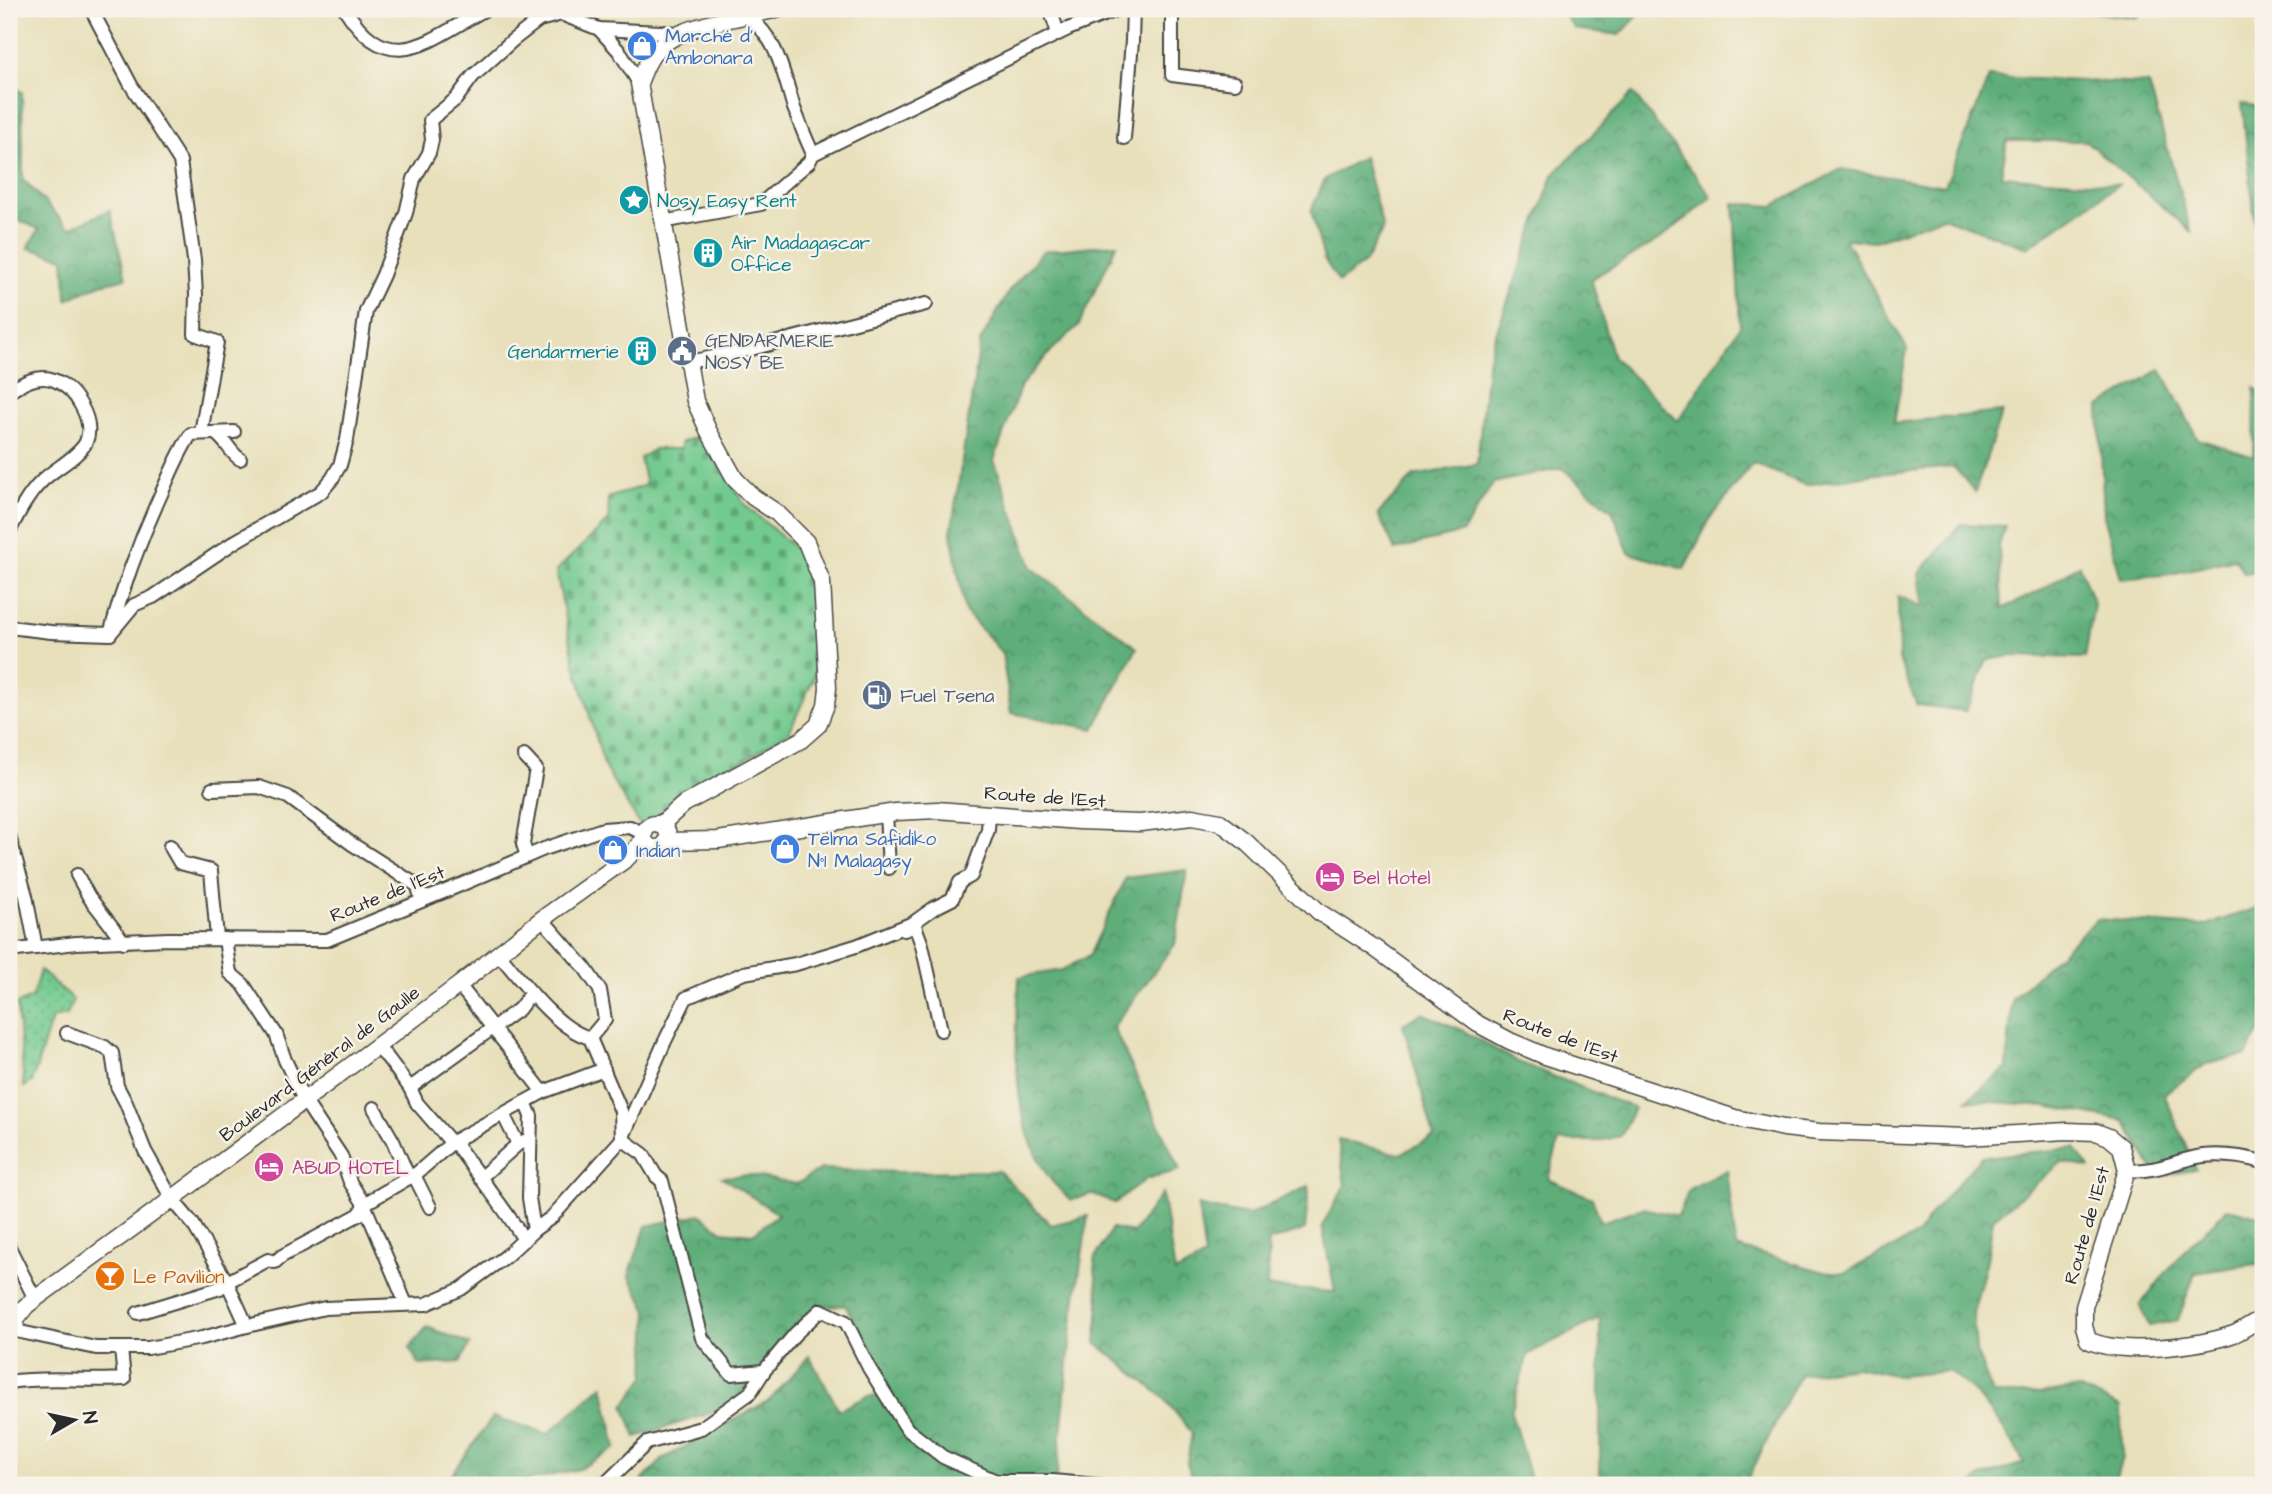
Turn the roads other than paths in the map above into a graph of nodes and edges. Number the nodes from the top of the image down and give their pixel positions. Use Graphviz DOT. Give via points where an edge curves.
graph roads {
  1 [pos="91,9"];
  2 [pos="345,9"];
  3 [pos="486,9"];
  4 [pos="778,9"];
  5 [pos="1050,9"];
  6 [pos="1118,9"];
  7 [pos="1133,9"];
  8 [pos="1172,9"];
  9 [pos="554,10"];
  10 [pos="747,17"];
  11 [pos="599,29"];
  12 [pos="682,33"];
  13 [pos="1058,33"];
  14 [pos="639,83"];
  15 [pos="1235,83"];
  16 [pos="1124,138"];
  17 [pos="813,154"];
  18 [pos="662,222"];
  19 [pos="926,304"];
  20 [pos="688,362"];
  21 [pos="9,392"];
  22 [pos="234,432"];
  23 [pos="201,433"];
  24 [pos="215,433"];
  25 [pos="240,459"];
  26 [pos="9,532"];
  27 [pos="9,626"];
  28 [pos="110,634"];
  29 [pos="524,757"];
  30 [pos="212,789"];
  31 [pos="886,813"];
  32 [pos="989,814"];
  33 [pos="9,836"];
  34 [pos="653,838"];
  35 [pos="170,846"];
  36 [pos="527,856"];
  37 [pos="889,868"];
  38 [pos="77,875"];
  39 [pos="438,894"];
  40 [pos="542,919"];
  41 [pos="897,932"];
  42 [pos="221,938"];
  43 [pos="124,942"];
  44 [pos="37,948"];
  45 [pos="9,951"];
  46 [pos="499,954"];
  47 [pos="458,985"];
  48 [pos="531,993"];
  49 [pos="493,1027"];
  50 [pos="941,1030"];
  51 [pos="67,1032"];
  52 [pos="590,1038"];
  53 [pos="374,1046"];
  54 [pos="604,1069"];
  55 [pos="410,1088"];
  56 [pos="543,1092"];
  57 [pos="304,1100"];
  58 [pos="525,1102"];
  59 [pos="374,1108"];
  60 [pos="503,1114"];
  61 [pos="622,1139"];
  62 [pos="454,1141"];
  63 [pos="523,1141"];
  64 [pos="2263,1162"];
  65 [pos="2127,1170"];
  66 [pos="412,1176"];
  67 [pos="480,1178"];
  68 [pos="172,1199"];
  69 [pos="364,1204"];
  70 [pos="430,1207"];
  71 [pos="534,1230"];
  72 [pos="523,1240"];
  73 [pos="9,1247"];
  74 [pos="227,1282"];
  75 [pos="406,1304"];
  76 [pos="138,1313"];
  77 [pos="17,1315"];
  78 [pos="2263,1320"];
  79 [pos="247,1326"];
  80 [pos="121,1349"];
  81 [pos="764,1371"];
  82 [pos="9,1382"];
  83 [pos="604,1485"];
  84 [pos="1098,1485"];
  1 -- 23 [label="street" via="131,86 180,161 194,260 194,334 217,342"];
  2 -- 3 [label="street" via="369,39 394,50 433,39"];
  4 -- 10 [label="main road"];
  5 -- 13 [label="street"];
  6 -- 13 [label="street"];
  7 -- 16 [label="street"];
  8 -- 15 [label="street" via="1172,75"];
  9 -- 11 [label="street"];
  9 -- 28 [label="street" via="513,40 430,120 429,153 414,179 406,213 366,311 347,440 327,487 134,605"];
  10 -- 12 [label="main road"];
  10 -- 17 [label="street" via="773,48"];
  11 -- 12 [label="street"];
  11 -- 14 [label="street"];
  12 -- 14 [label="main road" via="653,54"];
  13 -- 17 [label="street"];
  14 -- 18 [label="main road"];
  17 -- 18 [label="street" via="761,204"];
  18 -- 20 [label="main road"];
  19 -- 20 [label="street"];
  20 -- 34 [label="main road" via="695,401 735,479 806,542 815,562 822,582 827,705 818,725 801,740 684,804"];
  21 -- 26 [label="street" via="26,380 52,379 70,390 85,411 87,424 86,442 41,482 18,511"];
  22 -- 24 [label="street"];
  23 -- 24 [label="street"];
  23 -- 28 [label="street" via="191,434 182,447 124,581"];
  24 -- 25 [label="street"];
  27 -- 28 [label="street"];
  29 -- 36 [label="street" via="536,769 523,844"];
  30 -- 39 [label="street" via="259,788 288,797 418,886 421,900"];
  31 -- 32 [label="main road, Route de l'Est"];
  31 -- 34 [label="main road, Route de l'Est" via="718,839"];
  31 -- 37 [label="street"];
  32 -- 41 [label="street" via="988,830 971,876 960,883 952,899"];
  32 -- 65 [label="main road, Route de l'Est" via="1102,822 1192,817 1220,822 1319,912 1478,1024 1545,1056 1735,1118 1784,1128 1866,1134 1966,1137 2096,1132 2121,1147"];
  33 -- 44 [label="street"];
  34 -- 36 [label="street, Route de l'Est" via="630,827 603,830"];
  34 -- 40 [label="main road, Boulevard Général de Gaulle"];
  35 -- 42 [label="street" via="180,863 211,871"];
  36 -- 39 [label="street, Route de l'Est"];
  38 -- 43 [label="street"];
  39 -- 42 [label="street, Route de l'Est" via="327,940"];
  40 -- 46 [label="main road, Boulevard Général de Gaulle"];
  40 -- 52 [label="street" via="600,990 605,1020"];
  41 -- 50 [label="street" via="915,926"];
  41 -- 61 [label="street" via="796,964 744,973 686,998"];
  42 -- 43 [label="street, Route de l'Est"];
  42 -- 57 [label="street" via="230,973 243,984 276,1034"];
  43 -- 44 [label="street, Route de l'Est"];
  44 -- 45 [label="street, Route de l'Est"];
  46 -- 47 [label="main road, Boulevard Général de Gaulle"];
  46 -- 48 [label="street"];
  47 -- 49 [label="street"];
  47 -- 53 [label="main road, Boulevard Général de Gaulle"];
  48 -- 49 [label="street" via="519,1009"];
  48 -- 52 [label="street" via="579,1035"];
  49 -- 55 [label="street"];
  49 -- 56 [label="street"];
  51 -- 68 [label="street" via="112,1053 117,1086"];
  52 -- 54 [label="street"];
  53 -- 55 [label="street"];
  53 -- 57 [label="main road, Boulevard Général de Gaulle"];
  54 -- 56 [label="street"];
  54 -- 61 [label="street" via="621,1111"];
  55 -- 62 [label="street" via="417,1102"];
  56 -- 58 [label="street"];
  57 -- 68 [label="main road, Boulevard Général de Gaulle"];
  57 -- 69 [label="street" via="341,1156"];
  58 -- 60 [label="street"];
  58 -- 63 [label="street" via="531,1116"];
  59 -- 66 [label="street"];
  60 -- 62 [label="street"];
  60 -- 63 [label="street"];
  61 -- 71 [label="street" via="565,1204"];
  61 -- 81 [label="street" via="643,1154 662,1181 702,1338 731,1374"];
  62 -- 66 [label="street"];
  62 -- 67 [label="street"];
  63 -- 67 [label="street"];
  63 -- 71 [label="street"];
  64 -- 65 [label="street" via="2203,1156 2146,1172"];
  65 -- 78 [label="main road, Route de l'Est" via="2084,1307 2088,1340 2115,1348 2172,1346 2236,1333"];
  66 -- 69 [label="street"];
  66 -- 70 [label="street"];
  67 -- 72 [label="street"];
  68 -- 74 [label="street" via="193,1224"];
  68 -- 77 [label="main road, Boulevard Général de Gaulle"];
  69 -- 74 [label="street" via="360,1214 275,1262 268,1260"];
  69 -- 75 [label="street"];
  71 -- 72 [label="street"];
  72 -- 75 [label="street" via="461,1289 426,1304"];
  73 -- 77 [label="street"];
  74 -- 76 [label="street" via="189,1299"];
  74 -- 79 [label="street"];
  75 -- 79 [label="street" via="325,1308"];
  77 -- 80 [label="street" via="96,1348"];
  79 -- 80 [label="street" via="196,1340"];
  80 -- 82 [label="street" via="124,1379"];
  81 -- 83 [label="street" via="750,1392 701,1428 647,1443"];
  81 -- 84 [label="street" via="821,1310 846,1322 907,1429 943,1457 996,1481"];
}
